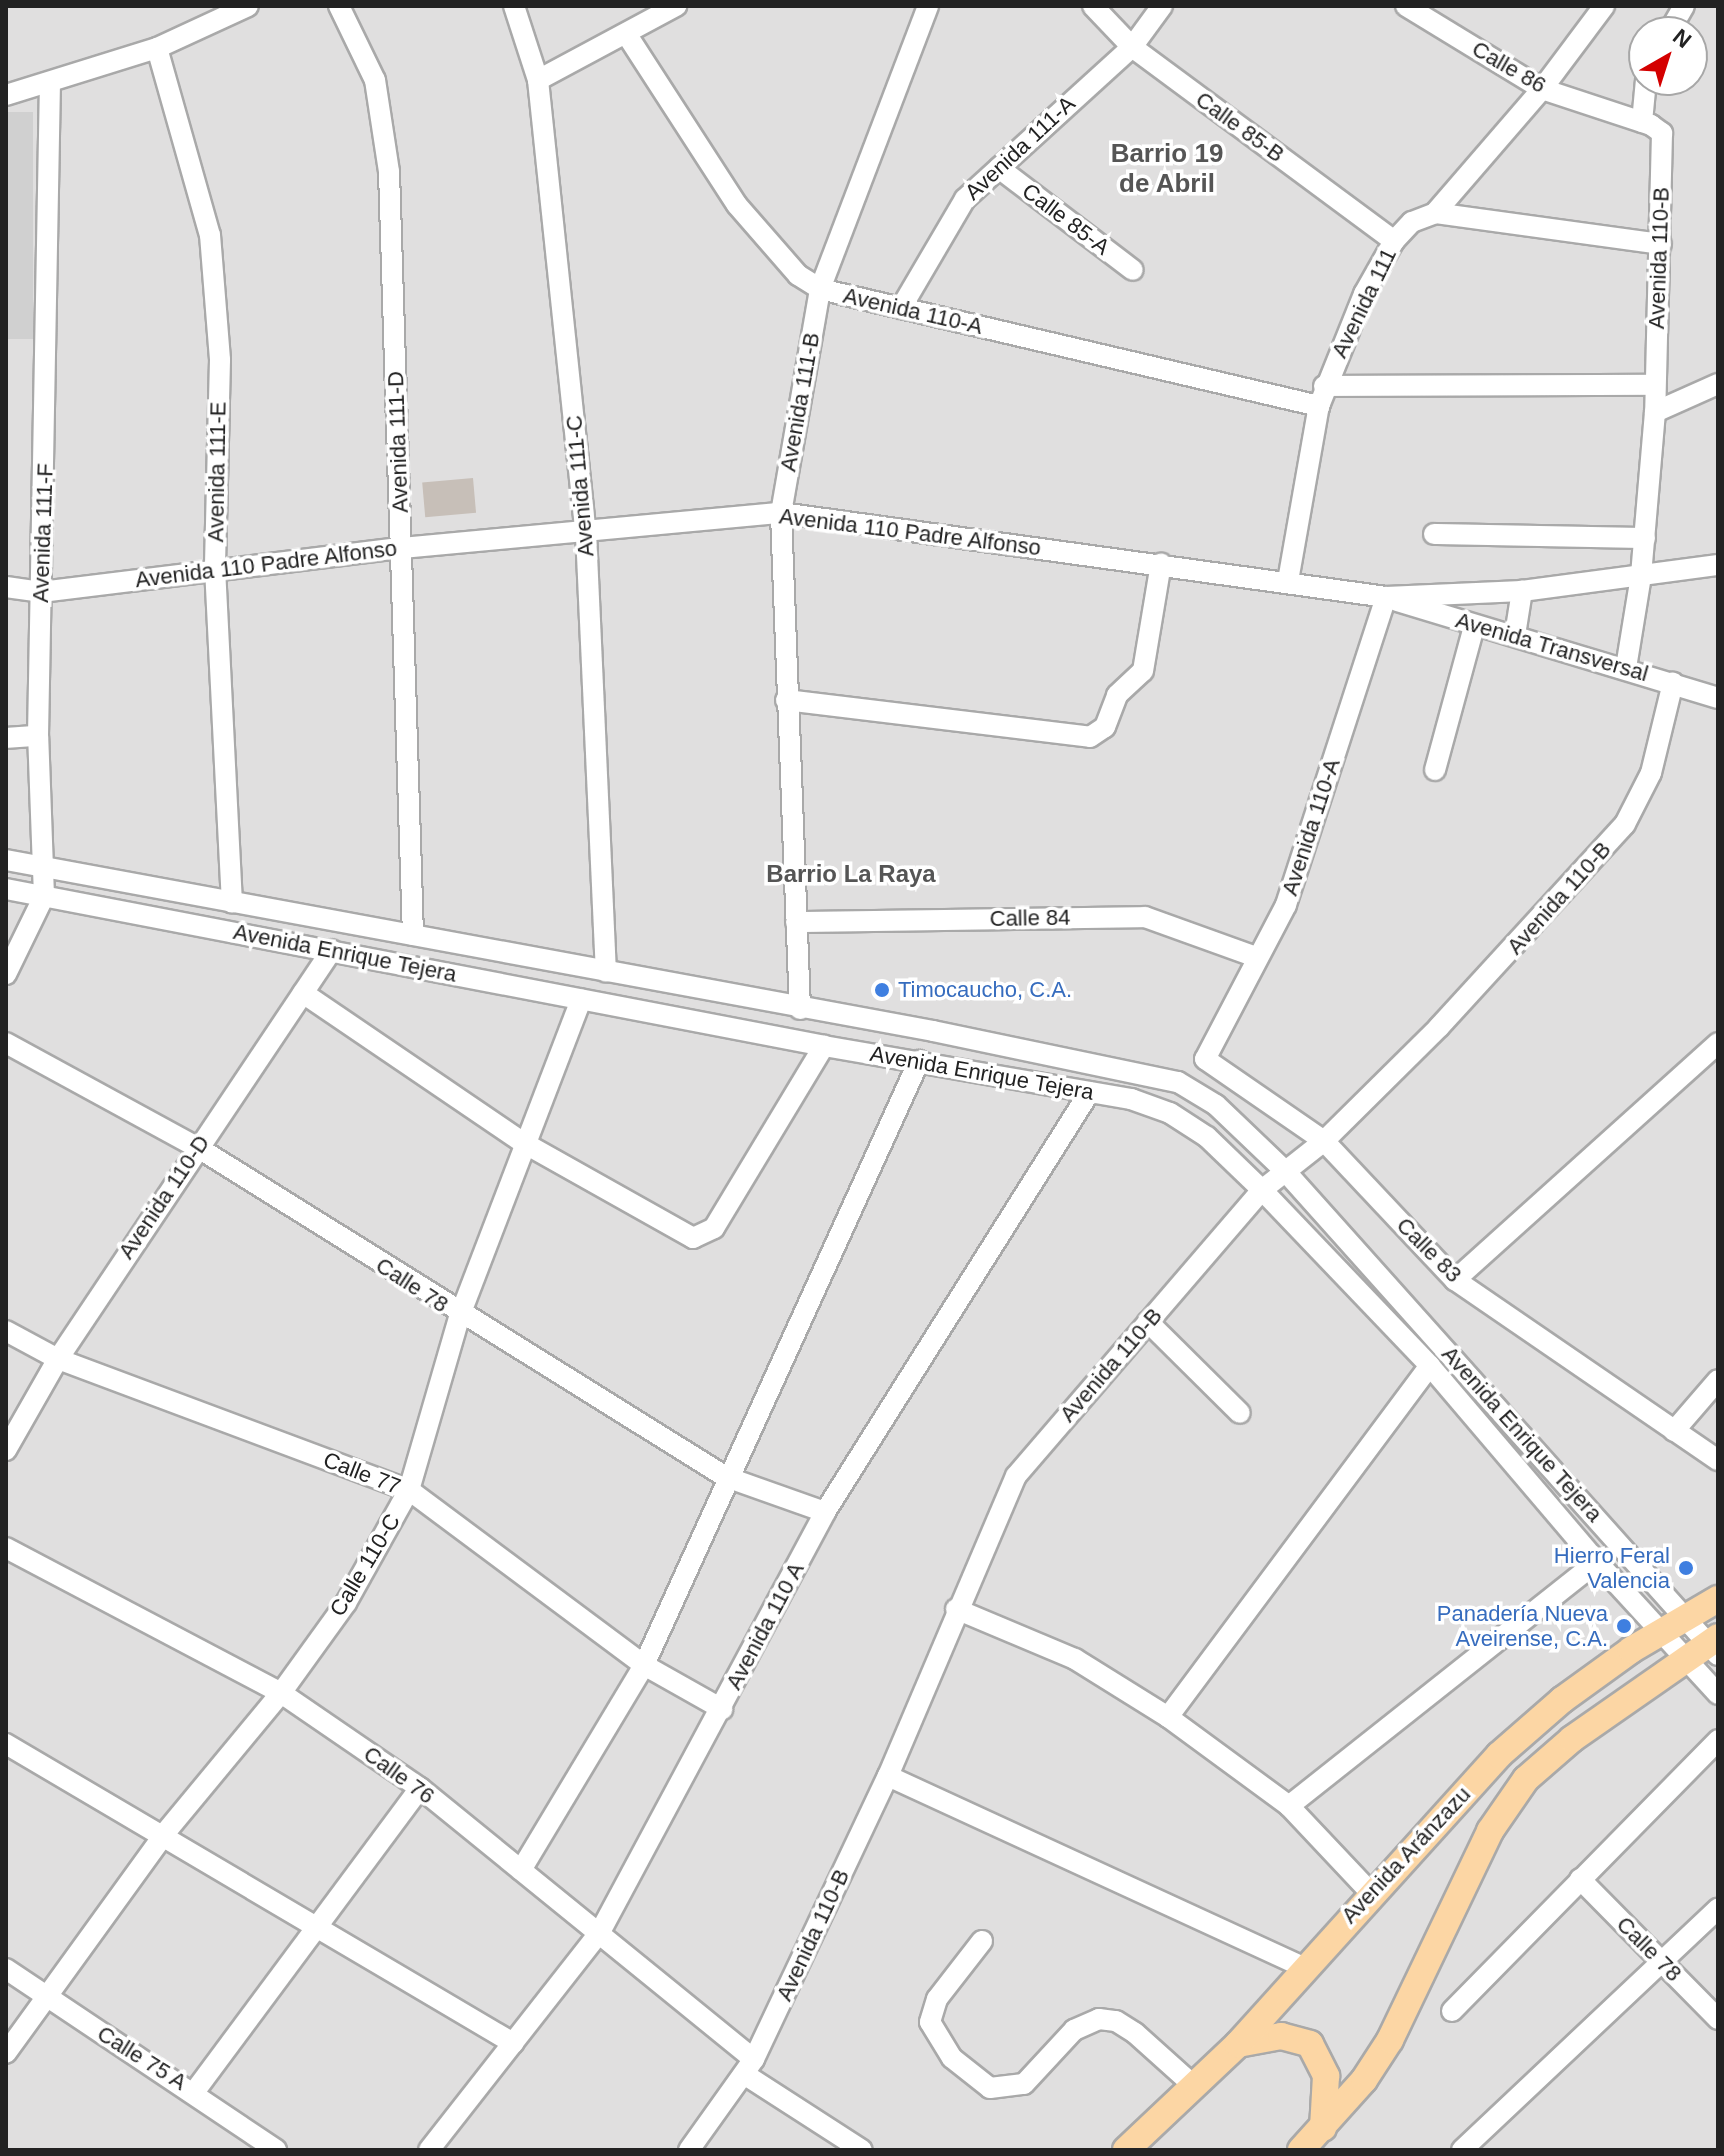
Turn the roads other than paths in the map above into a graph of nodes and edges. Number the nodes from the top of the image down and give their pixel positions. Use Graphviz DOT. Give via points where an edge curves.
graph roads {
  1 [pos="248,6"];
  2 [pos="339,6"];
  3 [pos="514,6"];
  4 [pos="676,6"];
  5 [pos="928,6"];
  6 [pos="1093,6"];
  7 [pos="1162,6"];
  8 [pos="1406,6"];
  9 [pos="1604,6"];
  10 [pos="627,35"];
  11 [pos="1132,47"];
  12 [pos="157,48"];
  13 [pos="538,80"];
  14 [pos="50,83"];
  15 [pos="1542,89"];
  16 [pos="6,95"];
  17 [pos="1644,96"];
  18 [pos="1642,122"];
  19 [pos="1662,133"];
  20 [pos="999,168"];
  21 [pos="1435,213"];
  22 [pos="1394,241"];
  23 [pos="1661,244"];
  24 [pos="1133,270"];
  25 [pos="820,289"];
  26 [pos="901,308"];
  27 [pos="1718,384"];
  28 [pos="1655,385"];
  29 [pos="1321,396"];
  30 [pos="1655,412"];
  31 [pos="781,513"];
  32 [pos="586,533"];
  33 [pos="1434,534"];
  34 [pos="1645,538"];
  35 [pos="401,548"];
  36 [pos="1161,564"];
  37 [pos="1718,565"];
  38 [pos="215,568"];
  39 [pos="1641,576"];
  40 [pos="1288,581"];
  41 [pos="6,587"];
  42 [pos="1522,591"];
  43 [pos="41,592"];
  44 [pos="1386,597"];
  45 [pos="1474,626"];
  46 [pos="1515,635"];
  47 [pos="1626,668"];
  48 [pos="1673,683"];
  49 [pos="1718,698"];
  50 [pos="786,700"];
  51 [pos="38,736"];
  52 [pos="6,738"];
  53 [pos="1435,770"];
  54 [pos="6,860"];
  55 [pos="42,867"];
  56 [pos="6,889"];
  57 [pos="44,896"];
  58 [pos="232,903"];
  59 [pos="796,922"];
  60 [pos="413,935"];
  61 [pos="332,950"];
  62 [pos="1256,957"];
  63 [pos="606,972"];
  64 [pos="6,974"];
  65 [pos="303,993"];
  66 [pos="581,999"];
  67 [pos="800,1009"];
  68 [pos="6,1043"];
  69 [pos="1718,1043"];
  70 [pos="1208,1045"];
  71 [pos="824,1046"];
  72 [pos="919,1061"];
  73 [pos="1089,1092"];
  74 [pos="1324,1141"];
  75 [pos="524,1143"];
  76 [pos="197,1147"];
  77 [pos="1286,1172"];
  78 [pos="1262,1190"];
  79 [pos="1455,1280"];
  80 [pos="460,1315"];
  81 [pos="1148,1322"];
  82 [pos="6,1331"];
  83 [pos="58,1359"];
  84 [pos="1430,1366"];
  85 [pos="1718,1380"];
  86 [pos="1240,1413"];
  87 [pos="1674,1431"];
  88 [pos="6,1450"];
  89 [pos="1718,1460"];
  90 [pos="726,1477"];
  91 [pos="409,1490"];
  92 [pos="825,1512"];
  93 [pos="6,1548"];
  94 [pos="1597,1562"];
  95 [pos="1718,1599"];
  96 [pos="956,1609"];
  97 [pos="1685,1615"];
  98 [pos="1659,1630"];
  99 [pos="1714,1645"];
  100 [pos="1684,1657"];
  101 [pos="644,1665"];
  102 [pos="281,1693"];
  103 [pos="1718,1694"];
  104 [pos="722,1709"];
  105 [pos="1168,1717"];
  106 [pos="1718,1740"];
  107 [pos="6,1744"];
  108 [pos="888,1776"];
  109 [pos="420,1788"];
  110 [pos="1289,1806"];
  111 [pos="165,1833"];
  112 [pos="521,1870"];
  113 [pos="1580,1879"];
  114 [pos="1370,1892"];
  115 [pos="1718,1909"];
  116 [pos="315,1928"];
  117 [pos="600,1932"];
  118 [pos="982,1941"];
  119 [pos="1661,1961"];
  120 [pos="1303,1967"];
  121 [pos="6,1969"];
  122 [pos="49,2000"];
  123 [pos="1452,2011"];
  124 [pos="1718,2019"];
  125 [pos="513,2043"];
  126 [pos="1238,2044"];
  127 [pos="6,2053"];
  128 [pos="749,2066"];
  129 [pos="1194,2086"];
  130 [pos="195,2091"];
  131 [pos="1323,2128"];
  132 [pos="276,2150"];
  133 [pos="429,2150"];
  134 [pos="689,2150"];
  135 [pos="862,2150"];
  136 [pos="1126,2150"];
  137 [pos="1301,2150"];
  138 [pos="1462,2150"];
  1 -- 12 [label="street"];
  2 -- 35 [label="street, Avenida 111-D" via="375,80 385,132"];
  3 -- 13 [label="street, Avenida 111-C"];
  4 -- 10 [label="street"];
  5 -- 25 [label="street, Avenida 111-B"];
  6 -- 11 [label="street, Calle 85-B"];
  7 -- 11 [label="street, Avenida 111-A"];
  8 -- 15 [label="street, Calle 86"];
  9 -- 15 [label="street, Avenida 111"];
  10 -- 13 [label="street"];
  10 -- 25 [label="street, Avenida 110-A" via="737,205 798,275"];
  11 -- 20 [label="street, Avenida 111-A"];
  11 -- 22 [label="street, Calle 85-B"];
  12 -- 14 [label="street"];
  12 -- 38 [label="street, Avenida 111-E" via="210,235 220,360"];
  13 -- 32 [label="street, Avenida 111-C"];
  14 -- 16 [label="street"];
  14 -- 43 [label="street, Avenida 111-F"];
  15 -- 18 [label="street, Calle 86"];
  15 -- 21 [label="street, Avenida 111"];
  17 -- 18 [label="street"];
  18 -- 19 [label="street, Calle 86"];
  19 -- 23 [label="street, Avenida 110-B"];
  20 -- 24 [label="street, Calle 85-A"];
  20 -- 26 [label="street, Avenida 111-A" via="958,207"];
  21 -- 22 [label="street, Avenida 111" via="1412,222"];
  21 -- 23 [label="street"];
  22 -- 29 [label="street, Avenida 111"];
  23 -- 28 [label="street, Avenida 110-B"];
  25 -- 26 [label="street, Avenida 110-A"];
  25 -- 31 [label="street, Avenida 111-B"];
  26 -- 29 [label="street, Avenida 110-A"];
  27 -- 30 [label="street"];
  28 -- 29 [label="street, Avenida 110-A"];
  28 -- 30 [label="street, Avenida 110-B"];
  29 -- 40 [label="street, Avenida 111"];
  30 -- 34 [label="street, Avenida 110-B"];
  31 -- 32 [label="street, Avenida 110 Padre Alfonso"];
  31 -- 36 [label="street, Avenida 110 Padre Alfonso"];
  31 -- 50 [label="street, Avenida 111-B"];
  32 -- 35 [label="street, Avenida 110 Padre Alfonso"];
  32 -- 63 [label="street, Avenida 111-C"];
  33 -- 34 [label="street"];
  34 -- 39 [label="street, Avenida 110-B"];
  35 -- 38 [label="street, Avenida 110 Padre Alfonso"];
  35 -- 60 [label="street, Avenida 111-D"];
  36 -- 40 [label="street, Avenida 110 Padre Alfonso"];
  36 -- 50 [label="street" via="1143,671 1117,695 1105,727 1090,737"];
  37 -- 39 [label="street, Avenida 110 Padre Alfonso"];
  38 -- 43 [label="street, Avenida 110 Padre Alfonso"];
  38 -- 58 [label="street, Avenida 111-E"];
  39 -- 42 [label="street, Avenida 110 Padre Alfonso"];
  39 -- 47 [label="street, Avenida 110-B"];
  40 -- 44 [label="street, Avenida 110 Padre Alfonso"];
  41 -- 43 [label="street, Avenida 110 Padre Alfonso"];
  42 -- 44 [label="street, Avenida 110 Padre Alfonso"];
  42 -- 46 [label="street"];
  43 -- 51 [label="street, Avenida 111-F"];
  44 -- 45 [label="street, Avenida Transversal"];
  44 -- 62 [label="street, Avenida 110-A" via="1286,905"];
  45 -- 46 [label="street, Avenida Transversal"];
  45 -- 53 [label="street"];
  46 -- 47 [label="street, Avenida Transversal"];
  47 -- 48 [label="street, Avenida Transversal"];
  48 -- 49 [label="street, Avenida Transversal"];
  48 -- 74 [label="street, Avenida 110-B" via="1651,773 1625,824 1449,1017"];
  50 -- 59 [label="street, Avenida 111-B"];
  51 -- 52 [label="street"];
  51 -- 55 [label="street, Avenida 111-F"];
  54 -- 55 [label="street, Avenida Enrique Tejera"];
  55 -- 57 [label="street, Avenida 111-F"];
  55 -- 58 [label="street, Avenida Enrique Tejera"];
  56 -- 57 [label="street, Avenida Enrique Tejera"];
  57 -- 61 [label="street, Avenida Enrique Tejera"];
  57 -- 64 [label="street, Avenida 111-F"];
  58 -- 60 [label="street, Avenida Enrique Tejera"];
  59 -- 62 [label="street, Calle 84" via="1145,917"];
  59 -- 67 [label="street, Avenida 111-B"];
  60 -- 63 [label="street, Avenida Enrique Tejera"];
  61 -- 65 [label="street, Avenida 110-D"];
  61 -- 66 [label="street, Avenida Enrique Tejera"];
  62 -- 70 [label="street, Avenida 110-A"];
  63 -- 67 [label="street, Avenida Enrique Tejera"];
  65 -- 75 [label="street"];
  65 -- 76 [label="street, Avenida 110-D"];
  66 -- 71 [label="street, Avenida Enrique Tejera"];
  66 -- 75 [label="street, Calle 110-C"];
  67 -- 77 [label="street, Avenida Enrique Tejera" via="1178,1082 1216,1105"];
  68 -- 76 [label="street, Calle 78"];
  69 -- 79 [label="street"];
  70 -- 74 [label="street, Calle 83" via="1209,1064"];
  71 -- 72 [label="street, Avenida Enrique Tejera"];
  71 -- 75 [label="street" via="705,1236 679,1234"];
  72 -- 73 [label="street, Avenida Enrique Tejera"];
  72 -- 90 [label="street"];
  73 -- 78 [label="street, Avenida Enrique Tejera" via="1170,1113 1207,1137"];
  73 -- 92 [label="street, Avenida 110 A"];
  74 -- 77 [label="street, Avenida 110-B"];
  74 -- 79 [label="street, Calle 83"];
  75 -- 80 [label="street, Calle 110-C"];
  76 -- 80 [label="street, Calle 78"];
  76 -- 83 [label="street, Avenida 110-D"];
  77 -- 78 [label="street, Avenida 110-B"];
  77 -- 97 [label="street, Avenida Enrique Tejera"];
  78 -- 81 [label="street, Avenida 110-B"];
  78 -- 84 [label="street, Avenida Enrique Tejera"];
  79 -- 87 [label="street, Calle 83"];
  80 -- 90 [label="street, Calle 78"];
  80 -- 91 [label="street, Calle 110-C"];
  81 -- 86 [label="street"];
  81 -- 96 [label="street, Avenida 110-B" via="1016,1476"];
  82 -- 83 [label="street, Calle 77"];
  83 -- 88 [label="street, Avenida 110-D"];
  83 -- 91 [label="street, Calle 77"];
  84 -- 94 [label="street, Avenida Enrique Tejera"];
  84 -- 105 [label="street"];
  85 -- 87 [label="street"];
  87 -- 89 [label="street, Calle 83"];
  90 -- 92 [label="street, Calle 78"];
  90 -- 101 [label="street"];
  91 -- 101 [label="street, Calle 77"];
  91 -- 102 [label="street, Calle 110-C" via="346,1603"];
  92 -- 104 [label="street, Avenida 110 A"];
  93 -- 102 [label="street, Calle 76"];
  94 -- 98 [label="street, Avenida Enrique Tejera"];
  94 -- 110 [label="street"];
  95 -- 97 [label="main road, Avenida Aránzazu"];
  96 -- 105 [label="street" via="1075,1659"];
  96 -- 108 [label="street, Avenida 110-B"];
  97 -- 98 [label="main road, Avenida Aránzazu"];
  97 -- 99 [label="street, Avenida Enrique Tejera"];
  98 -- 100 [label="street, Avenida Enrique Tejera"];
  98 -- 114 [label="main road, Avenida Aránzazu" via="1562,1700 1499,1755"];
  99 -- 100 [label="main road, Avenida Aránzazu"];
  100 -- 103 [label="street, Avenida Enrique Tejera"];
  100 -- 131 [label="main road, Avenida Aránzazu" via="1526,1779 1490,1831 1390,2040"];
  101 -- 104 [label="street, Calle 77"];
  101 -- 112 [label="street"];
  102 -- 109 [label="street, Calle 76"];
  102 -- 111 [label="street, Calle 110-C"];
  104 -- 117 [label="street, Avenida 110 A"];
  105 -- 110 [label="street"];
  106 -- 113 [label="street"];
  107 -- 111 [label="street"];
  108 -- 120 [label="street"];
  108 -- 128 [label="street, Avenida 110-B"];
  109 -- 112 [label="street, Calle 76"];
  109 -- 116 [label="street"];
  110 -- 114 [label="street"];
  111 -- 116 [label="street"];
  111 -- 122 [label="street, Calle 110-C"];
  112 -- 117 [label="street, Calle 76"];
  113 -- 119 [label="street, Calle 78"];
  113 -- 123 [label="street"];
  114 -- 120 [label="main road, Avenida Aránzazu"];
  115 -- 119 [label="street"];
  116 -- 125 [label="street"];
  116 -- 130 [label="street"];
  117 -- 125 [label="street, Avenida 110 A"];
  117 -- 128 [label="street, Calle 76"];
  118 -- 129 [label="street" via="937,1999 930,2022 952,2058 990,2088 1024,2084 1074,2030 1099,2019 1116,2021 1135,2033"];
  119 -- 124 [label="street, Calle 78"];
  119 -- 138 [label="street"];
  120 -- 126 [label="main road, Avenida Aránzazu"];
  121 -- 122 [label="street, Calle 75 A"];
  122 -- 127 [label="street, Calle 110-C"];
  122 -- 130 [label="street, Calle 75 A"];
  125 -- 133 [label="street, Avenida 110 A"];
  126 -- 129 [label="main road, Avenida Aránzazu"];
  126 -- 131 [label="main road" via="1281,2036 1310,2044 1326,2076"];
  128 -- 134 [label="street, Avenida 110-B"];
  128 -- 135 [label="street, Calle 76"];
  129 -- 136 [label="main road, Avenida Aránzazu"];
  130 -- 132 [label="street, Calle 75 A"];
  131 -- 137 [label="main road, Avenida Aránzazu"];
}
